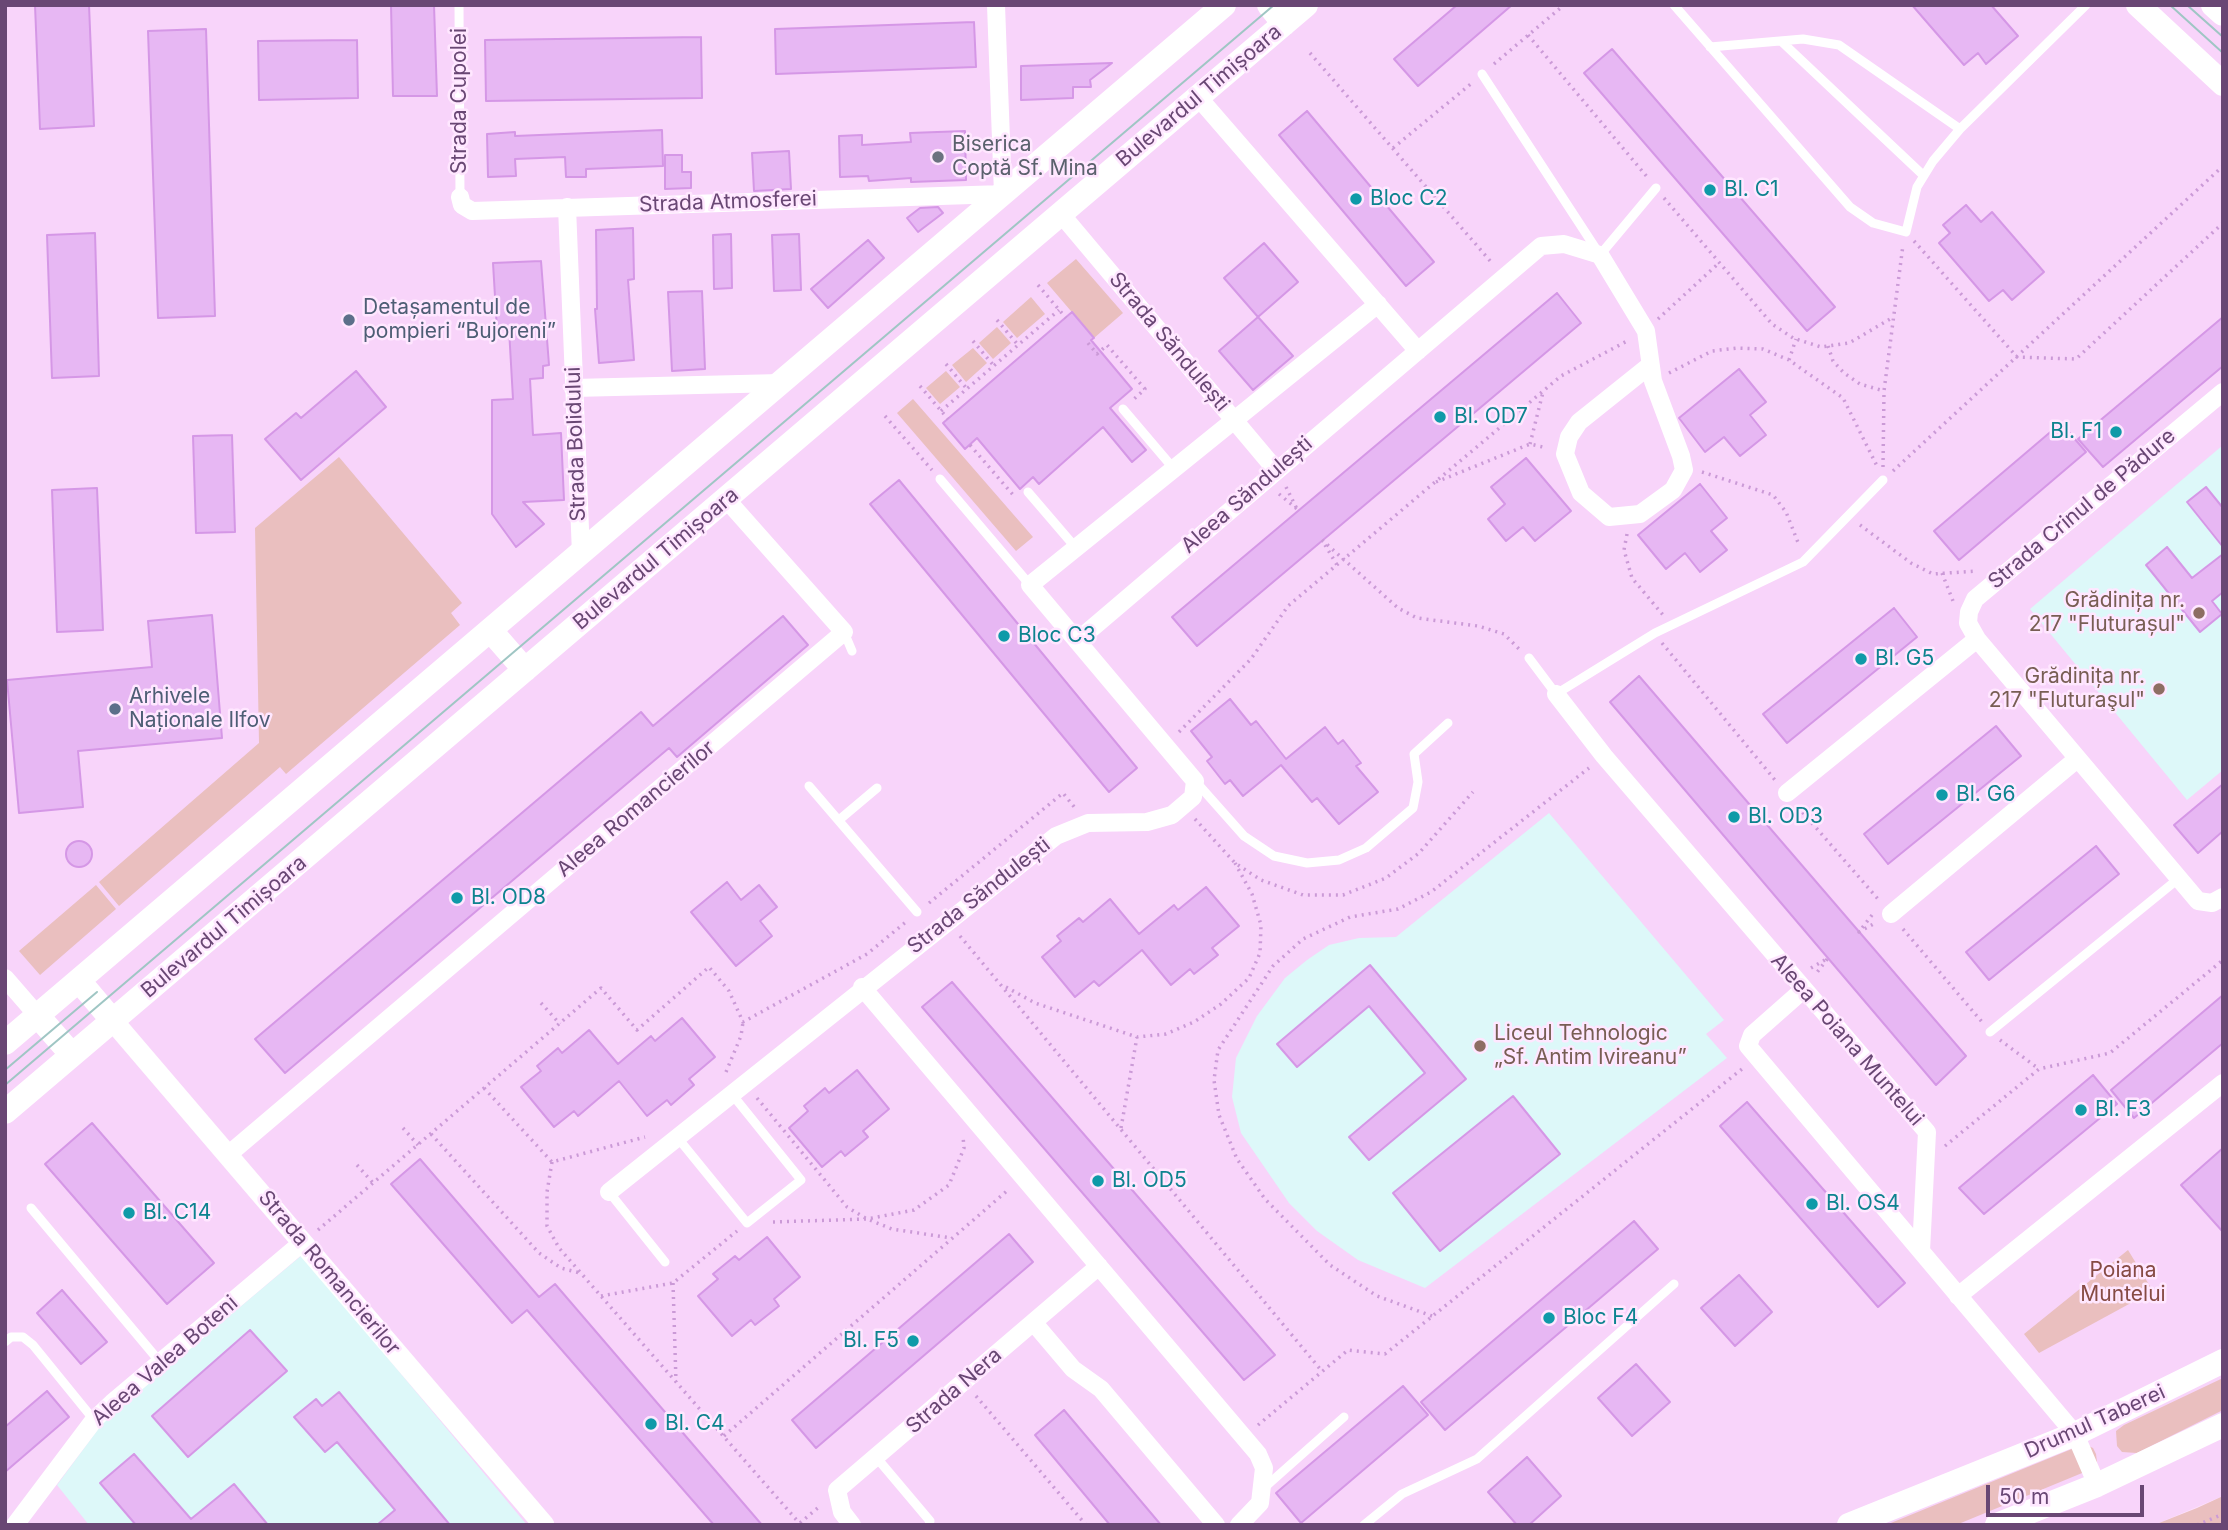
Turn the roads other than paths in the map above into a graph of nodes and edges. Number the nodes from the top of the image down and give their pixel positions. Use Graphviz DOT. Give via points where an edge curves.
graph roads {
  1 [pos="459,5"];
  2 [pos="996,5"];
  3 [pos="1224,5"];
  4 [pos="1306,5"];
  5 [pos="1674,5"];
  6 [pos="2086,5"];
  7 [pos="2138,5"];
  8 [pos="2213,5"];
  9 [pos="1276,14"];
  10 [pos="2223,14"];
  11 [pos="1781,41"];
  12 [pos="1710,47"];
  13 [pos="1482,74"];
  14 [pos="2223,84"];
  15 [pos="1198,97"];
  16 [pos="1960,130"];
  17 [pos="1923,176"];
  18 [pos="1656,188"];
  19 [pos="1003,194"];
  20 [pos="460,197"];
  21 [pos="567,207"];
  22 [pos="1061,214"];
  23 [pos="1600,256"];
  24 [pos="1378,304"];
  25 [pos="1418,351"];
  26 [pos="1651,373"];
  27 [pos="781,383"];
  28 [pos="573,387"];
  29 [pos="2223,392"];
  30 [pos="1123,409"];
  31 [pos="1234,420"];
  32 [pos="1174,469"];
  33 [pos="1270,475"];
  34 [pos="940,479"];
  35 [pos="1883,480"];
  36 [pos="1028,492"];
  37 [pos="726,499"];
  38 [pos="1076,548"];
  39 [pos="581,554"];
  40 [pos="1030,585"];
  41 [pos="491,631"];
  42 [pos="844,632"];
  43 [pos="1977,639"];
  44 [pos="1077,641"];
  45 [pos="852,651"];
  46 [pos="1529,659"];
  47 [pos="525,670"];
  48 [pos="1556,694"];
  49 [pos="1448,723"];
  50 [pos="2077,759"];
  51 [pos="1195,781"];
  52 [pos="809,786"];
  53 [pos="877,788"];
  54 [pos="1787,793"];
  55 [pos="839,820"];
  56 [pos="2178,879"];
  57 [pos="2223,897"];
  58 [pos="917,912"];
  59 [pos="1891,914"];
  60 [pos="5,978"];
  61 [pos="80,982"];
  62 [pos="862,987"];
  63 [pos="1803,990"];
  64 [pos="38,1016"];
  65 [pos="113,1021"];
  66 [pos="1990,1032"];
  67 [pos="5,1043"];
  68 [pos="72,1055"];
  69 [pos="2223,1083"];
  70 [pos="733,1085"];
  71 [pos="5,1112"];
  72 [pos="677,1137"];
  73 [pos="229,1154"];
  74 [pos="609,1192"];
  75 [pos="31,1208"];
  76 [pos="303,1242"];
  77 [pos="1921,1251"];
  78 [pos="666,1262"];
  79 [pos="1099,1266"];
  80 [pos="1674,1284"];
  81 [pos="1958,1296"];
  82 [pos="1034,1322"];
  83 [pos="5,1342"];
  84 [pos="2223,1361"];
  85 [pos="160,1362"];
  86 [pos="1344,1417"];
  87 [pos="94,1420"];
  88 [pos="2223,1425"];
  89 [pos="2075,1434"];
  90 [pos="876,1457"];
  91 [pos="2097,1485"];
  92 [pos="1263,1488"];
  93 [pos="15,1525"];
  94 [pos="544,1525"];
  95 [pos="852,1525"];
  96 [pos="929,1525"];
  97 [pos="1216,1525"];
  98 [pos="1238,1525"];
  99 [pos="1364,1525"];
  100 [pos="1849,1525"];
  101 [pos="1997,1525"];
  1 -- 20 [label="lane, Strada Cupolei"];
  2 -- 19 [label="street"];
  3 -- 19 [label="main road"];
  4 -- 9 [label="main road, Bulevardul Timișoara"];
  5 -- 12 [label="lane"];
  6 -- 16 [label="lane"];
  7 -- 14 [label="main road"];
  8 -- 10 [label="main road"];
  9 -- 15 [label="main road, Bulevardul Timișoara"];
  11 -- 12 [label="lane"];
  11 -- 16 [label="lane" via="1803,39 1839,45"];
  11 -- 17 [label="lane"];
  12 -- 17 [label="lane" via="1850,207 1873,223 1906,232"];
  13 -- 23 [label="lane"];
  15 -- 22 [label="main road, Bulevardul Timișoara"];
  15 -- 24 [label="street"];
  16 -- 17 [label="lane"];
  18 -- 23 [label="lane"];
  19 -- 21 [label="street, Strada Atmosferei"];
  19 -- 27 [label="main road"];
  20 -- 21 [label="street, Strada Atmosferei" via="471,211"];
  21 -- 28 [label="street, Strada Bolidului"];
  22 -- 31 [label="street, Strada Săndulești"];
  22 -- 37 [label="main road, Bulevardul Timișoara"];
  23 -- 25 [label="street, Aleea Săndulești" via="1553,244 1534,251"];
  23 -- 26 [label="street" via="1646,331"];
  24 -- 25 [label="street"];
  24 -- 31 [label="street"];
  25 -- 33 [label="street, Aleea Săndulești"];
  26 -- 26 [label="street" via="1579,422 1569,438 1565,454 1581,493 1609,517 1640,514 1673,490 1684,470"];
  27 -- 28 [label="street"];
  27 -- 39 [label="main road"];
  28 -- 39 [label="street, Strada Bolidului"];
  29 -- 43 [label="street, Strada Crinul de Pădure" via="1975,599 1968,623"];
  30 -- 32 [label="lane"];
  31 -- 32 [label="street"];
  31 -- 33 [label="street, Strada Săndulești"];
  32 -- 38 [label="street"];
  33 -- 44 [label="street, Aleea Săndulești"];
  34 -- 40 [label="lane"];
  35 -- 48 [label="lane" via="1803,562 1655,633"];
  36 -- 38 [label="lane"];
  37 -- 42 [label="street"];
  37 -- 47 [label="main road, Bulevardul Timișoara"];
  38 -- 40 [label="street"];
  39 -- 41 [label="main road"];
  40 -- 44 [label="street"];
  41 -- 47 [label="main road"];
  41 -- 61 [label="main road"];
  42 -- 45 [label="lane"];
  42 -- 73 [label="street, Aleea Romancierilor"];
  43 -- 50 [label="street, Strada Crinul de Pădure"];
  43 -- 54 [label="street"];
  44 -- 51 [label="street"];
  46 -- 48 [label="lane"];
  47 -- 65 [label="main road, Bulevardul Timișoara"];
  48 -- 63 [label="street, Aleea Poiana Muntelui"];
  49 -- 51 [label="lane" via="1414,754 1418,782 1413,808 1366,848 1339,860 1307,863 1274,856 1244,835"];
  50 -- 56 [label="street, Strada Crinul de Pădure"];
  50 -- 59 [label="street"];
  51 -- 62 [label="street, Strada Săndulești" via="1193,797 1172,815 1147,822 1088,823 1056,836"];
  52 -- 55 [label="lane"];
  53 -- 55 [label="lane"];
  55 -- 58 [label="lane"];
  56 -- 57 [label="street, Strada Crinul de Pădure" via="2198,901 2212,903"];
  56 -- 66 [label="lane"];
  60 -- 64 [label="street"];
  61 -- 64 [label="main road"];
  61 -- 65 [label="main road"];
  62 -- 70 [label="street, Strada Săndulești"];
  62 -- 79 [label="street"];
  63 -- 77 [label="street, Aleea Poiana Muntelui" via="1927,1132"];
  63 -- 77 [label="street" via="1752,1035 1748,1046"];
  64 -- 67 [label="main road"];
  64 -- 68 [label="main road"];
  65 -- 68 [label="main road, Bulevardul Timișoara"];
  65 -- 73 [label="street, Strada Romancierilor"];
  68 -- 71 [label="main road, Bulevardul Timișoara"];
  69 -- 81 [label="street"];
  70 -- 72 [label="street, Strada Săndulești"];
  70 -- 72 [label="lane" via="801,1180 747,1223"];
  72 -- 74 [label="street, Strada Săndulești"];
  73 -- 76 [label="street, Strada Romancierilor"];
  74 -- 78 [label="lane"];
  75 -- 85 [label="lane"];
  76 -- 85 [label="street, Aleea Valea Boteni"];
  76 -- 94 [label="street, Strada Romancierilor"];
  77 -- 81 [label="street"];
  79 -- 82 [label="street, Strada Nera"];
  79 -- 92 [label="street" via="1245,1437 1264,1468"];
  80 -- 99 [label="lane" via="1477,1460 1402,1494"];
  81 -- 89 [label="street"];
  82 -- 90 [label="street, Strada Nera"];
  82 -- 97 [label="street" via="1073,1369 1101,1389"];
  83 -- 87 [label="lane" via="23,1337 33,1345"];
  84 -- 89 [label="main road, Drumul Taberei"];
  85 -- 87 [label="street, Aleea Valea Boteni"];
  86 -- 92 [label="lane"];
  87 -- 93 [label="street, Aleea Valea Boteni"];
  88 -- 91 [label="main road"];
  89 -- 91 [label="street"];
  89 -- 100 [label="main road, Drumul Taberei"];
  90 -- 95 [label="street, Strada Nera" via="838,1490 842,1512"];
  90 -- 96 [label="lane"];
  91 -- 101 [label="main road"];
  92 -- 98 [label="street" via="1260,1503"];
}
